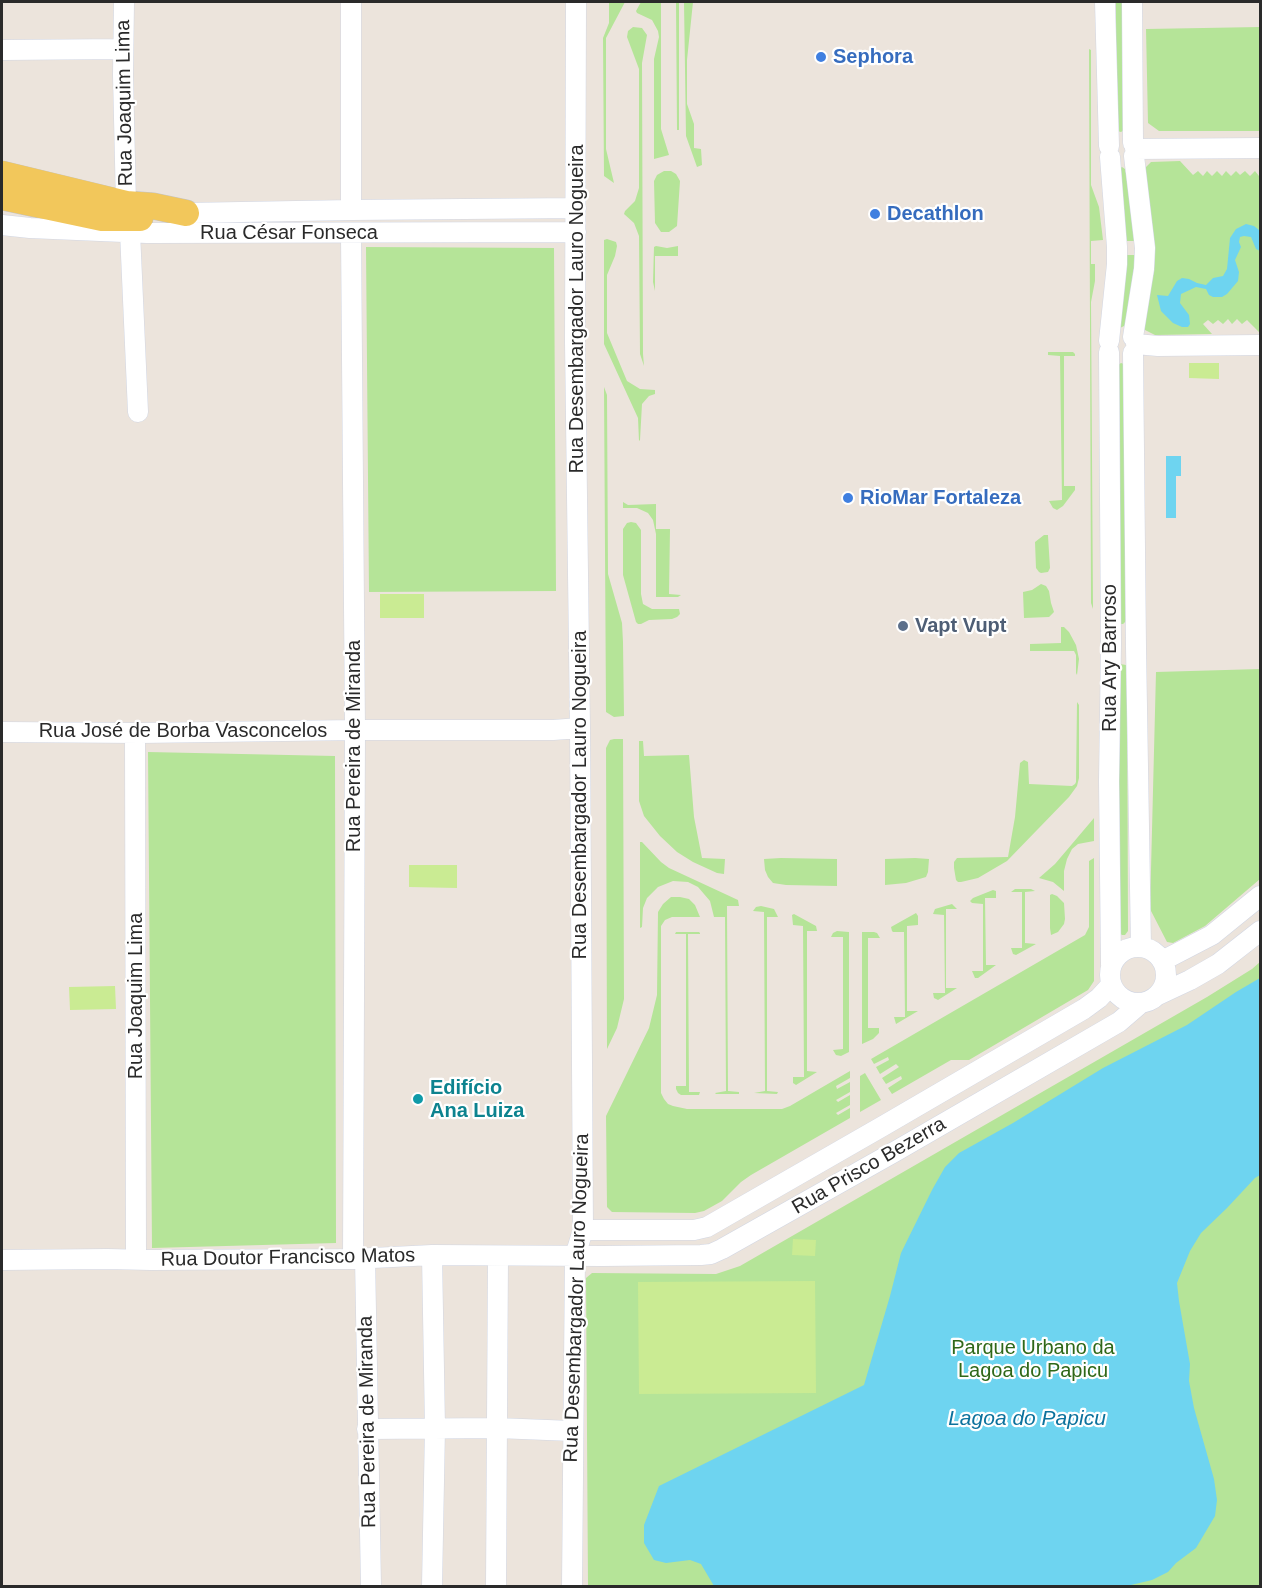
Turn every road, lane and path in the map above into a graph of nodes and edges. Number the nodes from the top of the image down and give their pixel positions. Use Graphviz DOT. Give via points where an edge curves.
graph roads {
  1 [pos="124,2"];
  2 [pos="351,2"];
  3 [pos="576,2"];
  4 [pos="1106,2"];
  5 [pos="1132,2"];
  6 [pos="123,49"];
  7 [pos="2,50"];
  8 [pos="1260,148"];
  9 [pos="1134,150"];
  10 [pos="1110,152"];
  11 [pos="2,174"];
  12 [pos="2,197"];
  13 [pos="126,204"];
  14 [pos="576,208"];
  15 [pos="351,210"];
  16 [pos="186,213"];
  17 [pos="2,225"];
  18 [pos="130,232"];
  19 [pos="576,232"];
  20 [pos="351,234"];
  21 [pos="1134,345"];
  22 [pos="1260,345"];
  23 [pos="1109,346"];
  24 [pos="138,412"];
  25 [pos="1111,644"];
  26 [pos="1136,647"];
  27 [pos="580,728"];
  28 [pos="355,730"];
  29 [pos="2,732"];
  30 [pos="135,732"];
  31 [pos="1260,896"];
  32 [pos="1260,931"];
  33 [pos="1141,947"];
  34 [pos="1162,961"];
  35 [pos="1112,964"];
  36 [pos="1111,985"];
  37 [pos="1150,999"];
  38 [pos="583,1230"];
  39 [pos="432,1255"];
  40 [pos="498,1256"];
  41 [pos="575,1256"];
  42 [pos="359,1258"];
  43 [pos="136,1259"];
  44 [pos="2,1260"];
  45 [pos="435,1428"];
  46 [pos="497,1428"];
  47 [pos="367,1429"];
  48 [pos="572,1431"];
  49 [pos="371,1587"];
  50 [pos="432,1587"];
  51 [pos="496,1587"];
  52 [pos="572,1587"];
  1 -- 6 [label="street, Rua Joaquim Lima"];
  2 -- 15 [label="street"];
  3 -- 14 [label="street, Rua Desembargador Lauro Nogueira"];
  4 -- 10 [label="street, Rua Ary Barroso"];
  5 -- 9 [label="street, Rua Ary Barroso"];
  6 -- 7 [label="street"];
  6 -- 13 [label="street, Rua Joaquim Lima"];
  8 -- 9 [label="street"];
  9 -- 10 [label="street" via="1130,140 1120,137 1111,141"];
  9 -- 21 [label="street, Rua Ary Barroso" via="1145,248"];
  10 -- 23 [label="street, Rua Ary Barroso" via="1117,256"];
  11 -- 13 [label="main road"];
  12 -- 16 [label="main road" via="102,218"];
  13 -- 16 [label="main road"];
  14 -- 15 [label="street, Rua César Fonseca"];
  14 -- 19 [label="street, Rua Desembargador Lauro Nogueira"];
  15 -- 16 [label="street, Rua César Fonseca"];
  17 -- 18 [label="street, Rua César Fonseca"];
  18 -- 20 [label="street, Rua César Fonseca"];
  18 -- 24 [label="street"];
  19 -- 20 [label="street, Rua César Fonseca"];
  19 -- 27 [label="street, Rua Desembargador Lauro Nogueira"];
  20 -- 28 [label="street, Rua Pereira de Miranda"];
  21 -- 22 [label="street"];
  21 -- 23 [label="street" via="1130,357 1121,359 1112,356"];
  21 -- 26 [label="street, Rua Ary Barroso"];
  23 -- 25 [label="street, Rua Ary Barroso"];
  25 -- 26 [label="street"];
  25 -- 35 [label="street, Rua Ary Barroso"];
  26 -- 33 [label="street, Rua Ary Barroso"];
  27 -- 28 [label="street, Rua José de Borba Vasconcelos"];
  27 -- 38 [label="street, Rua Desembargador Lauro Nogueira"];
  28 -- 30 [label="street, Rua José de Borba Vasconcelos"];
  28 -- 42 [label="street, Rua Pereira de Miranda"];
  29 -- 30 [label="street, Rua José de Borba Vasconcelos"];
  30 -- 43 [label="street, Rua Joaquim Lima"];
  31 -- 34 [label="street" via="1212,935"];
  32 -- 37 [label="street, Rua Prisco Bezerra" via="1218,964"];
  33 -- 34 [label="street" via="1153,951"];
  33 -- 35 [label="street" via="1124,951"];
  34 -- 37 [label="street" via="1165,985"];
  35 -- 36 [label="street"];
  36 -- 37 [label="street" via="1132,1003"];
  36 -- 38 [label="street, Rua Prisco Bezerra" via="1084,1009 706,1227"];
  37 -- 41 [label="street, Rua Prisco Bezerra" via="1119,1022 711,1254"];
  38 -- 41 [label="street, Rua Desembargador Lauro Nogueira"];
  39 -- 40 [label="street, Rua Doutor Francisco Matos"];
  39 -- 42 [label="street, Rua Doutor Francisco Matos"];
  39 -- 45 [label="street"];
  40 -- 41 [label="street, Rua Doutor Francisco Matos"];
  40 -- 46 [label="street"];
  41 -- 48 [label="street, Rua Desembargador Lauro Nogueira"];
  42 -- 43 [label="street, Rua Doutor Francisco Matos"];
  42 -- 47 [label="street, Rua Pereira de Miranda"];
  43 -- 44 [label="street, Rua Doutor Francisco Matos"];
  45 -- 46 [label="street"];
  45 -- 47 [label="street"];
  45 -- 50 [label="street"];
  46 -- 48 [label="street"];
  46 -- 51 [label="street"];
  47 -- 49 [label="street, Rua Pereira de Miranda"];
  48 -- 52 [label="street, Rua Desembargador Lauro Nogueira"];
}
